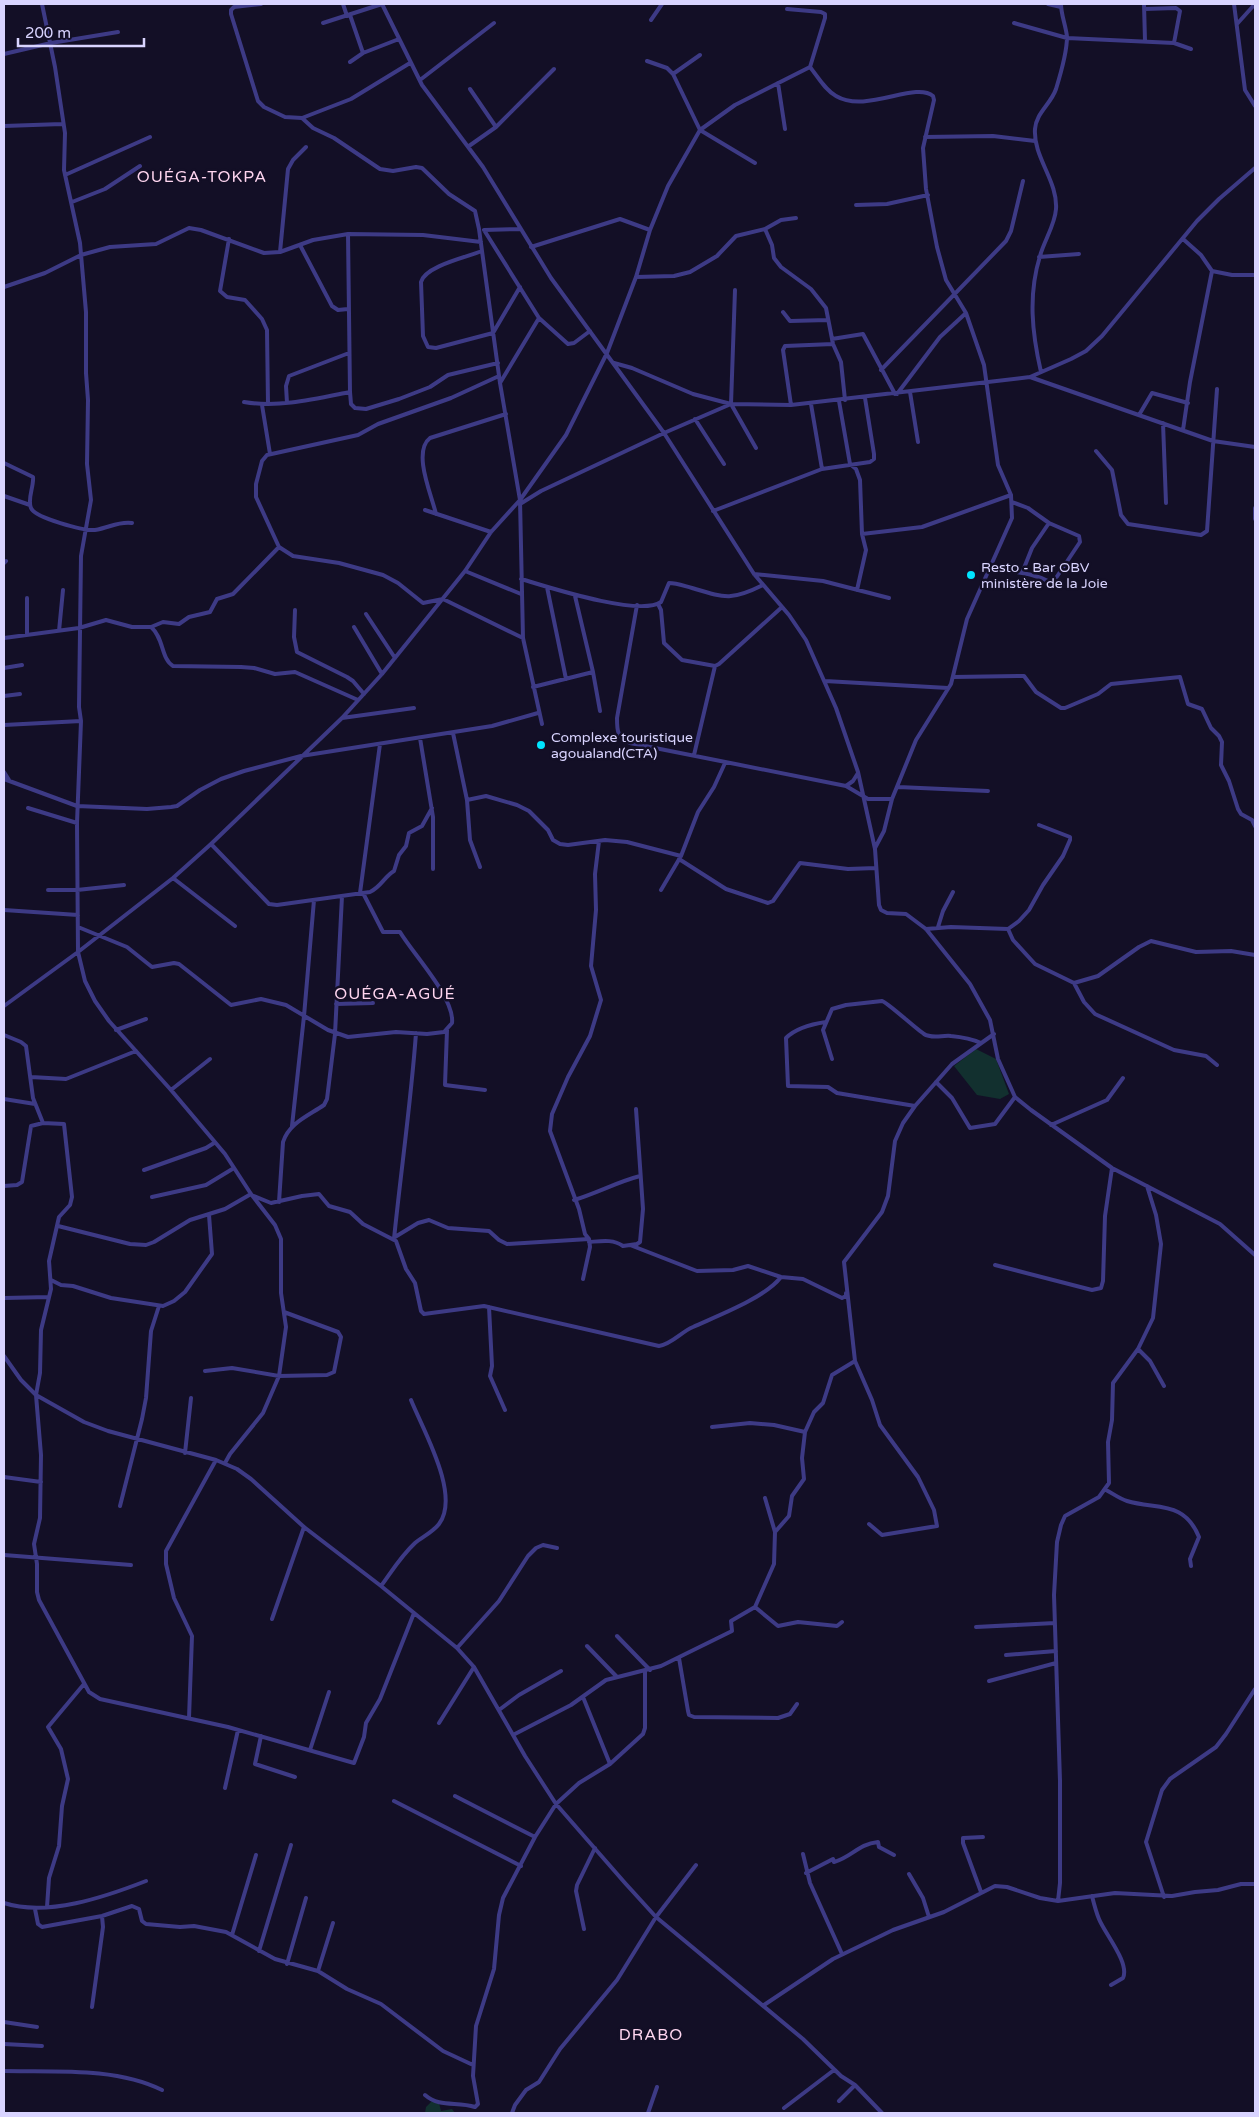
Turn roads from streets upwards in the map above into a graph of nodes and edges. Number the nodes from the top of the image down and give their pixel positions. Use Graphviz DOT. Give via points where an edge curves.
graph roads {
  1 [pos="42,4"];
  2 [pos="250,4"];
  3 [pos="261,4"];
  4 [pos="343,4"];
  5 [pos="382,4"];
  6 [pos="662,4"];
  7 [pos="1048,4"];
  8 [pos="1234,4"];
  9 [pos="1255,4"];
  10 [pos="1061,5"];
  11 [pos="1144,6"];
  12 [pos="787,9"];
  13 [pos="348,15"];
  14 [pos="651,20"];
  15 [pos="323,23"];
  16 [pos="494,23"];
  17 [pos="1014,23"];
  18 [pos="1237,24"];
  19 [pos="118,32"];
  20 [pos="1067,38"];
  21 [pos="399,39"];
  22 [pos="1145,41"];
  23 [pos="51,43"];
  24 [pos="1174,43"];
  25 [pos="1191,49"];
  26 [pos="363,53"];
  27 [pos="4,54"];
  28 [pos="700,55"];
  29 [pos="647,61"];
  30 [pos="350,62"];
  31 [pos="410,63"];
  32 [pos="810,67"];
  33 [pos="554,69"];
  34 [pos="673,74"];
  35 [pos="420,80"];
  36 [pos="778,83"];
  37 [pos="470,89"];
  38 [pos="1255,106"];
  39 [pos="302,118"];
  40 [pos="62,124"];
  41 [pos="4,126"];
  42 [pos="496,127"];
  43 [pos="785,129"];
  44 [pos="700,130"];
  45 [pos="150,137"];
  46 [pos="925,137"];
  47 [pos="1035,141"];
  48 [pos="469,146"];
  49 [pos="306,147"];
  50 [pos="755,163"];
  51 [pos="140,166"];
  52 [pos="1255,168"];
  53 [pos="65,175"];
  54 [pos="1022,181"];
  55 [pos="928,195"];
  56 [pos="72,202"];
  57 [pos="856,205"];
  58 [pos="796,218"];
  59 [pos="479,229"];
  60 [pos="520,229"];
  61 [pos="766,229"];
  62 [pos="484,230"];
  63 [pos="650,230"];
  64 [pos="348,234"];
  65 [pos="230,239"];
  66 [pos="1183,239"];
  67 [pos="481,242"];
  68 [pos="300,245"];
  69 [pos="531,247"];
  70 [pos="482,251"];
  71 [pos="280,252"];
  72 [pos="1079,254"];
  73 [pos="81,255"];
  74 [pos="1039,257"];
  75 [pos="1212,271"];
  76 [pos="1255,275"];
  77 [pos="636,277"];
  78 [pos="4,287"];
  79 [pos="520,287"];
  80 [pos="735,290"];
  81 [pos="956,295"];
  82 [pos="348,309"];
  83 [pos="783,312"];
  84 [pos="966,313"];
  85 [pos="539,318"];
  86 [pos="828,320"];
  87 [pos="590,331"];
  88 [pos="493,333"];
  89 [pos="833,341"];
  90 [pos="349,353"];
  91 [pos="607,353"];
  92 [pos="498,363"];
  93 [pos="614,363"];
  94 [pos="881,370"];
  95 [pos="1041,372"];
  96 [pos="499,376"];
  97 [pos="1030,377"];
  98 [pos="987,381"];
  99 [pos="500,383"];
  100 [pos="1217,389"];
  101 [pos="350,392"];
  102 [pos="910,392"];
  103 [pos="896,394"];
  104 [pos="865,398"];
  105 [pos="845,400"];
  106 [pos="839,401"];
  107 [pos="244,402"];
  108 [pos="287,403"];
  109 [pos="1188,403"];
  110 [pos="731,404"];
  111 [pos="811,404"];
  112 [pos="265,405"];
  113 [pos="790,405"];
  114 [pos="506,414"];
  115 [pos="1139,415"];
  116 [pos="695,419"];
  117 [pos="1163,423"];
  118 [pos="1184,430"];
  119 [pos="664,432"];
  120 [pos="1214,440"];
  121 [pos="918,442"];
  122 [pos="1255,447"];
  123 [pos="756,448"];
  124 [pos="1096,451"];
  125 [pos="270,454"];
  126 [pos="4,463"];
  127 [pos="724,464"];
  128 [pos="850,464"];
  129 [pos="822,469"];
  130 [pos="1011,495"];
  131 [pos="4,496"];
  132 [pos="520,502"];
  133 [pos="1012,502"];
  134 [pos="1166,502"];
  135 [pos="30,505"];
  136 [pos="1255,508"];
  137 [pos="425,510"];
  138 [pos="714,511"];
  139 [pos="436,514"];
  140 [pos="1255,519"];
  141 [pos="132,522"];
  142 [pos="1050,523"];
  143 [pos="85,530"];
  144 [pos="491,532"];
  145 [pos="862,534"];
  146 [pos="279,547"];
  147 [pos="989,567"];
  148 [pos="465,571"];
  149 [pos="1022,573"];
  150 [pos="754,574"];
  151 [pos="521,579"];
  152 [pos="763,585"];
  153 [pos="547,587"];
  154 [pos="63,590"];
  155 [pos="858,590"];
  156 [pos="521,594"];
  157 [pos="575,596"];
  158 [pos="27,598"];
  159 [pos="889,598"];
  160 [pos="443,599"];
  161 [pos="658,604"];
  162 [pos="637,605"];
  163 [pos="782,607"];
  164 [pos="295,610"];
  165 [pos="366,614"];
  166 [pos="151,627"];
  167 [pos="80,628"];
  168 [pos="354,628"];
  169 [pos="59,631"];
  170 [pos="27,635"];
  171 [pos="4,638"];
  172 [pos="523,638"];
  173 [pos="395,658"];
  174 [pos="22,665"];
  175 [pos="715,666"];
  176 [pos="4,668"];
  177 [pos="593,672"];
  178 [pos="382,674"];
  179 [pos="953,677"];
  180 [pos="566,679"];
  181 [pos="825,681"];
  182 [pos="533,687"];
  183 [pos="948,688"];
  184 [pos="20,694"];
  185 [pos="364,694"];
  186 [pos="4,696"];
  187 [pos="358,700"];
  188 [pos="414,708"];
  189 [pos="600,711"];
  190 [pos="538,713"];
  191 [pos="342,718"];
  192 [pos="81,721"];
  193 [pos="542,724"];
  194 [pos="4,725"];
  195 [pos="453,732"];
  196 [pos="420,738"];
  197 [pos="380,744"];
  198 [pos="301,756"];
  199 [pos="694,756"];
  200 [pos="724,763"];
  201 [pos="4,772"];
  202 [pos="858,772"];
  203 [pos="4,779"];
  204 [pos="9,780"];
  205 [pos="846,786"];
  206 [pos="898,787"];
  207 [pos="988,791"];
  208 [pos="864,797"];
  209 [pos="892,799"];
  210 [pos="467,800"];
  211 [pos="77,806"];
  212 [pos="28,808"];
  213 [pos="432,808"];
  214 [pos="77,823"];
  215 [pos="1039,826"];
  216 [pos="1255,826"];
  217 [pos="599,841"];
  218 [pos="212,844"];
  219 [pos="875,849"];
  220 [pos="680,858"];
  221 [pos="480,867"];
  222 [pos="876,868"];
  223 [pos="433,870"];
  224 [pos="173,878"];
  225 [pos="124,885"];
  226 [pos="48,890"];
  227 [pos="77,890"];
  228 [pos="661,890"];
  229 [pos="953,892"];
  230 [pos="362,893"];
  231 [pos="342,896"];
  232 [pos="314,900"];
  233 [pos="4,910"];
  234 [pos="78,915"];
  235 [pos="235,926"];
  236 [pos="78,927"];
  237 [pos="938,927"];
  238 [pos="926,929"];
  239 [pos="1008,930"];
  240 [pos="99,935"];
  241 [pos="78,952"];
  242 [pos="1255,955"];
  243 [pos="1074,983"];
  244 [pos="373,1003"];
  245 [pos="336,1004"];
  246 [pos="4,1006"];
  247 [pos="304,1016"];
  248 [pos="146,1019"];
  249 [pos="826,1022"];
  250 [pos="116,1030"];
  251 [pos="447,1030"];
  252 [pos="416,1033"];
  253 [pos="335,1034"];
  254 [pos="994,1034"];
  255 [pos="4,1036"];
  256 [pos="981,1043"];
  257 [pos="136,1051"];
  258 [pos="210,1059"];
  259 [pos="832,1059"];
  260 [pos="1217,1065"];
  261 [pos="31,1077"];
  262 [pos="1123,1078"];
  263 [pos="936,1082"];
  264 [pos="171,1090"];
  265 [pos="485,1090"];
  266 [pos="1015,1096"];
  267 [pos="4,1100"];
  268 [pos="35,1104"];
  269 [pos="915,1106"];
  270 [pos="636,1109"];
  271 [pos="43,1124"];
  272 [pos="1051,1125"];
  273 [pos="292,1126"];
  274 [pos="214,1142"];
  275 [pos="234,1168"];
  276 [pos="1112,1168"];
  277 [pos="144,1170"];
  278 [pos="640,1176"];
  279 [pos="4,1186"];
  280 [pos="1147,1186"];
  281 [pos="251,1194"];
  282 [pos="152,1197"];
  283 [pos="574,1200"];
  284 [pos="279,1202"];
  285 [pos="209,1215"];
  286 [pos="58,1226"];
  287 [pos="394,1238"];
  288 [pos="589,1240"];
  289 [pos="630,1245"];
  290 [pos="1255,1255"];
  291 [pos="995,1265"];
  292 [pos="780,1277"];
  293 [pos="583,1279"];
  294 [pos="51,1280"];
  295 [pos="846,1290"];
  296 [pos="49,1297"];
  297 [pos="4,1298"];
  298 [pos="159,1306"];
  299 [pos="489,1307"];
  300 [pos="284,1312"];
  301 [pos="1138,1349"];
  302 [pos="4,1356"];
  303 [pos="855,1360"];
  304 [pos="205,1371"];
  305 [pos="279,1376"];
  306 [pos="1164,1386"];
  307 [pos="36,1395"];
  308 [pos="191,1398"];
  309 [pos="411,1400"];
  310 [pos="505,1410"];
  311 [pos="712,1427"];
  312 [pos="804,1432"];
  313 [pos="138,1440"];
  314 [pos="185,1452"];
  315 [pos="216,1460"];
  316 [pos="225,1463"];
  317 [pos="4,1478"];
  318 [pos="41,1482"];
  319 [pos="1106,1490"];
  320 [pos="765,1498"];
  321 [pos="120,1506"];
  322 [pos="869,1524"];
  323 [pos="304,1527"];
  324 [pos="775,1532"];
  325 [pos="557,1548"];
  326 [pos="4,1555"];
  327 [pos="36,1557"];
  328 [pos="131,1565"];
  329 [pos="1190,1566"];
  330 [pos="382,1586"];
  331 [pos="755,1607"];
  332 [pos="414,1613"];
  333 [pos="272,1619"];
  334 [pos="842,1622"];
  335 [pos="1055,1624"];
  336 [pos="976,1627"];
  337 [pos="617,1636"];
  338 [pos="588,1646"];
  339 [pos="457,1648"];
  340 [pos="1056,1651"];
  341 [pos="1006,1655"];
  342 [pos="679,1658"];
  343 [pos="1056,1663"];
  344 [pos="474,1667"];
  345 [pos="650,1670"];
  346 [pos="561,1671"];
  347 [pos="645,1671"];
  348 [pos="617,1677"];
  349 [pos="988,1681"];
  350 [pos="84,1684"];
  351 [pos="1255,1689"];
  352 [pos="329,1692"];
  353 [pos="583,1697"];
  354 [pos="797,1704"];
  355 [pos="499,1710"];
  356 [pos="188,1718"];
  357 [pos="439,1723"];
  358 [pos="238,1730"];
  359 [pos="513,1734"];
  360 [pos="261,1736"];
  361 [pos="310,1750"];
  362 [pos="610,1764"];
  363 [pos="294,1777"];
  364 [pos="225,1788"];
  365 [pos="456,1796"];
  366 [pos="394,1802"];
  367 [pos="556,1804"];
  368 [pos="535,1837"];
  369 [pos="983,1837"];
  370 [pos="291,1845"];
  371 [pos="595,1848"];
  372 [pos="803,1854"];
  373 [pos="256,1855"];
  374 [pos="894,1855"];
  375 [pos="696,1865"];
  376 [pos="521,1866"];
  377 [pos="806,1872"];
  378 [pos="909,1874"];
  379 [pos="146,1881"];
  380 [pos="1255,1884"];
  381 [pos="981,1892"];
  382 [pos="1092,1896"];
  383 [pos="1164,1897"];
  384 [pos="306,1898"];
  385 [pos="1058,1901"];
  386 [pos="4,1903"];
  387 [pos="47,1907"];
  388 [pos="35,1909"];
  389 [pos="102,1916"];
  390 [pos="656,1916"];
  391 [pos="929,1917"];
  392 [pos="333,1923"];
  393 [pos="584,1930"];
  394 [pos="232,1935"];
  395 [pos="259,1950"];
  396 [pos="842,1954"];
  397 [pos="286,1964"];
  398 [pos="318,1971"];
  399 [pos="1111,1985"];
  400 [pos="764,2005"];
  401 [pos="92,2008"];
  402 [pos="4,2022"];
  403 [pos="37,2027"];
  404 [pos="4,2044"];
  405 [pos="42,2046"];
  406 [pos="473,2065"];
  407 [pos="834,2070"];
  408 [pos="4,2071"];
  409 [pos="855,2085"];
  410 [pos="657,2088"];
  411 [pos="162,2090"];
  412 [pos="425,2095"];
  413 [pos="839,2101"];
  414 [pos="784,2108"];
  415 [pos="512,2113"];
  416 [pos="648,2113"];
  417 [pos="882,2113"];
  1 -- 23 [label="street"];
  2 -- 3 [label="street"];
  2 -- 39 [label="street" via="234,7 231,14 255,95 264,106 285,117"];
  4 -- 13 [label="street"];
  5 -- 13 [label="street"];
  5 -- 21 [label="street"];
  6 -- 14 [label="street"];
  7 -- 10 [label="street"];
  8 -- 18 [label="street"];
  9 -- 18 [label="street"];
  10 -- 20 [label="street"];
  11 -- 22 [label="street"];
  11 -- 24 [label="street" via="1180,11"];
  12 -- 32 [label="street" via="825,14"];
  13 -- 15 [label="street"];
  13 -- 26 [label="street"];
  16 -- 35 [label="street"];
  17 -- 20 [label="street"];
  18 -- 38 [label="street" via="1245,90"];
  19 -- 23 [label="street"];
  20 -- 22 [label="street"];
  20 -- 47 [label="street" via="1055,92 1036,122"];
  21 -- 26 [label="street"];
  21 -- 31 [label="street"];
  22 -- 24 [label="street"];
  23 -- 27 [label="street"];
  23 -- 40 [label="street"];
  24 -- 25 [label="street"];
  26 -- 30 [label="street"];
  28 -- 34 [label="street"];
  29 -- 34 [label="street" via="667,68"];
  31 -- 35 [label="street"];
  31 -- 39 [label="street" via="351,99"];
  32 -- 36 [label="street"];
  32 -- 46 [label="street" via="836,96 848,100 874,101 916,91 931,94 934,100"];
  33 -- 42 [label="street"];
  34 -- 44 [label="street"];
  35 -- 48 [label="street"];
  36 -- 43 [label="street"];
  36 -- 44 [label="street" via="735,105"];
  37 -- 42 [label="street"];
  39 -- 59 [label="street" via="380,169 422,168 449,194 475,211"];
  40 -- 41 [label="street"];
  40 -- 53 [label="street"];
  42 -- 48 [label="street"];
  44 -- 50 [label="street"];
  44 -- 63 [label="street" via="668,186"];
  45 -- 53 [label="street"];
  46 -- 47 [label="street" via="993,136"];
  46 -- 55 [label="street" via="923,148"];
  47 -- 74 [label="street" via="1055,196 1056,208"];
  48 -- 60 [label="street"];
  49 -- 71 [label="street" via="288,169"];
  51 -- 56 [label="street" via="105,189"];
  52 -- 66 [label="street" via="1218,199"];
  53 -- 56 [label="street"];
  54 -- 81 [label="street" via="1006,242"];
  55 -- 57 [label="street" via="887,204"];
  55 -- 81 [label="street" via="946,280"];
  56 -- 73 [label="street"];
  58 -- 61 [label="street" via="781,220"];
  59 -- 62 [label="street"];
  59 -- 67 [label="street"];
  60 -- 62 [label="street"];
  60 -- 69 [label="street"];
  61 -- 77 [label="street" via="736,236 717,256 690,272 674,276"];
  61 -- 86 [label="street" via="774,258 811,289 826,308"];
  62 -- 79 [label="street"];
  63 -- 69 [label="street" via="620,219"];
  63 -- 77 [label="street"];
  64 -- 67 [label="street" via="423,235"];
  64 -- 68 [label="street"];
  64 -- 82 [label="street"];
  65 -- 71 [label="street" via="260,252"];
  65 -- 73 [label="street" via="189,228 156,244 110,247"];
  65 -- 112 [label="street" via="220,291 227,297 245,300 265,324"];
  66 -- 75 [label="street" via="1201,255"];
  66 -- 95 [label="street" via="1086,351"];
  67 -- 70 [label="street"];
  68 -- 71 [label="street"];
  68 -- 82 [label="street" via="332,306 338,310"];
  69 -- 87 [label="street"];
  70 -- 88 [label="street"];
  70 -- 88 [label="street" via="423,276 423,336 431,349"];
  72 -- 74 [label="street"];
  73 -- 78 [label="street"];
  73 -- 143 [label="street" via="86,312 87,464 91,500"];
  74 -- 95 [label="street" via="1032,316 1033,338"];
  75 -- 76 [label="street"];
  75 -- 109 [label="street"];
  77 -- 91 [label="street"];
  79 -- 85 [label="street"];
  79 -- 88 [label="street"];
  80 -- 110 [label="street"];
  81 -- 84 [label="street"];
  81 -- 94 [label="street"];
  82 -- 90 [label="street"];
  83 -- 86 [label="street" via="790,320"];
  84 -- 98 [label="street"];
  84 -- 103 [label="street" via="940,337"];
  85 -- 87 [label="street" via="568,344"];
  85 -- 99 [label="street"];
  86 -- 89 [label="street"];
  87 -- 91 [label="street"];
  88 -- 92 [label="street"];
  89 -- 94 [label="street" via="863,334"];
  89 -- 105 [label="street" via="841,362"];
  89 -- 113 [label="street" via="785,346"];
  90 -- 101 [label="street"];
  90 -- 108 [label="street" via="290,376 286,386"];
  91 -- 93 [label="street"];
  91 -- 132 [label="street" via="566,435"];
  92 -- 96 [label="street"];
  92 -- 101 [label="street" via="448,375 419,392 366,409 354,408"];
  93 -- 110 [label="street" via="693,394"];
  93 -- 119 [label="street"];
  94 -- 103 [label="street"];
  95 -- 97 [label="street"];
  96 -- 99 [label="street"];
  96 -- 125 [label="street" via="358,435"];
  97 -- 98 [label="street"];
  97 -- 115 [label="street"];
  98 -- 102 [label="street"];
  98 -- 130 [label="street" via="998,465"];
  99 -- 114 [label="street"];
  100 -- 120 [label="street"];
  101 -- 108 [label="street"];
  102 -- 103 [label="street"];
  102 -- 121 [label="street"];
  103 -- 104 [label="street"];
  104 -- 105 [label="street"];
  104 -- 128 [label="street" via="874,459"];
  105 -- 106 [label="street"];
  106 -- 111 [label="street"];
  106 -- 128 [label="street"];
  107 -- 112 [label="street"];
  108 -- 112 [label="street"];
  109 -- 115 [label="street" via="1152,393"];
  109 -- 118 [label="street"];
  110 -- 113 [label="street"];
  110 -- 116 [label="street"];
  110 -- 123 [label="street"];
  111 -- 113 [label="street"];
  111 -- 129 [label="street"];
  112 -- 125 [label="street"];
  114 -- 132 [label="street"];
  114 -- 139 [label="street" via="424,442 426,484"];
  115 -- 117 [label="street"];
  116 -- 119 [label="street"];
  116 -- 127 [label="street"];
  117 -- 118 [label="street"];
  117 -- 134 [label="street"];
  118 -- 120 [label="street"];
  119 -- 132 [label="street"];
  119 -- 138 [label="street"];
  120 -- 122 [label="street"];
  120 -- 124 [label="street" via="1207,531 1201,535 1128,524 1121,515 1112,470"];
  125 -- 146 [label="street" via="262,461 256,497"];
  126 -- 135 [label="street" via="33,477"];
  128 -- 129 [label="street"];
  128 -- 145 [label="street" via="860,480"];
  129 -- 138 [label="street"];
  130 -- 133 [label="street"];
  130 -- 145 [label="street" via="922,527"];
  131 -- 135 [label="street"];
  132 -- 144 [label="street"];
  132 -- 151 [label="street"];
  133 -- 142 [label="street"];
  133 -- 147 [label="street" via="1011,522"];
  135 -- 143 [label="street" via="35,513"];
  136 -- 140 [label="street"];
  137 -- 139 [label="street"];
  138 -- 150 [label="street"];
  139 -- 144 [label="street"];
  141 -- 143 [label="street"];
  142 -- 149 [label="street" via="1032,548"];
  142 -- 149 [label="street" via="1079,536 1080,542 1054,580 1050,582 1033,573"];
  143 -- 167 [label="street" via="81,556"];
  144 -- 148 [label="street"];
  145 -- 155 [label="street" via="865,555"];
  146 -- 160 [label="street" via="293,556 339,563 383,575 423,603"];
  146 -- 166 [label="street" via="233,594 217,599 210,612 189,617 179,624 163,622"];
  147 -- 149 [label="street"];
  147 -- 179 [label="street" via="963,629"];
  148 -- 156 [label="street"];
  148 -- 160 [label="street"];
  150 -- 152 [label="street"];
  150 -- 155 [label="street" via="823,581"];
  151 -- 153 [label="street"];
  151 -- 156 [label="street"];
  152 -- 161 [label="street" via="743,595 721,597 669,583"];
  152 -- 163 [label="street"];
  153 -- 157 [label="street"];
  153 -- 180 [label="street"];
  154 -- 169 [label="street"];
  155 -- 159 [label="street"];
  156 -- 172 [label="street"];
  157 -- 162 [label="street"];
  157 -- 177 [label="street"];
  158 -- 170 [label="street"];
  160 -- 172 [label="street"];
  160 -- 173 [label="street"];
  161 -- 162 [label="street"];
  161 -- 175 [label="street" via="664,643 682,660"];
  162 -- 199 [label="street" via="616,730 630,743"];
  163 -- 175 [label="street"];
  163 -- 181 [label="street" via="806,640"];
  164 -- 185 [label="street" via="297,652 347,677"];
  165 -- 173 [label="street"];
  166 -- 167 [label="street" via="130,627 106,620"];
  166 -- 187 [label="street" via="173,666 241,667 275,674 295,672"];
  167 -- 169 [label="street"];
  167 -- 192 [label="street"];
  168 -- 178 [label="street"];
  169 -- 170 [label="street"];
  170 -- 171 [label="street"];
  172 -- 182 [label="street"];
  173 -- 178 [label="street"];
  174 -- 176 [label="street"];
  175 -- 199 [label="street"];
  177 -- 180 [label="street"];
  177 -- 189 [label="street"];
  178 -- 185 [label="street"];
  179 -- 183 [label="street"];
  179 -- 216 [label="street" via="1024,676 1036,692 1065,708 1098,694 1111,684 1180,677 1188,704 1202,709 1211,728 1219,736 1222,742 1221,765 1238,809"];
  180 -- 182 [label="street"];
  181 -- 183 [label="street"];
  181 -- 202 [label="street"];
  182 -- 190 [label="street"];
  183 -- 206 [label="street" via="916,740"];
  184 -- 186 [label="street"];
  185 -- 187 [label="street"];
  187 -- 191 [label="street"];
  188 -- 191 [label="street"];
  190 -- 193 [label="street"];
  190 -- 195 [label="street" via="492,726"];
  191 -- 198 [label="street"];
  192 -- 194 [label="street"];
  192 -- 211 [label="street"];
  195 -- 196 [label="street"];
  195 -- 210 [label="street"];
  196 -- 197 [label="street"];
  196 -- 213 [label="street"];
  197 -- 198 [label="street"];
  197 -- 230 [label="street"];
  198 -- 211 [label="street" via="221,779 178,806 147,809"];
  198 -- 218 [label="street"];
  199 -- 200 [label="street"];
  200 -- 205 [label="street"];
  200 -- 220 [label="street" via="698,812"];
  201 -- 204 [label="street"];
  202 -- 205 [label="street" via="854,781"];
  202 -- 208 [label="street"];
  203 -- 204 [label="street"];
  204 -- 211 [label="street"];
  205 -- 208 [label="street"];
  206 -- 207 [label="street"];
  206 -- 209 [label="street"];
  208 -- 209 [label="street"];
  208 -- 219 [label="street"];
  209 -- 219 [label="street" via="884,831"];
  210 -- 217 [label="street" via="486,796 517,805 529,811 560,844"];
  210 -- 221 [label="street" via="470,840"];
  211 -- 214 [label="street"];
  212 -- 214 [label="street"];
  213 -- 223 [label="street"];
  213 -- 230 [label="street" via="422,826 409,833 394,871 380,887"];
  214 -- 227 [label="street"];
  215 -- 239 [label="street" via="1070,837 1070,840 1064,856 1029,910"];
  217 -- 220 [label="street" via="627,842"];
  217 -- 283 [label="street" via="591,966 602,1000 590,1036 568,1077 550,1122 550,1132"];
  218 -- 224 [label="street"];
  218 -- 232 [label="street" via="269,904"];
  219 -- 222 [label="street"];
  220 -- 222 [label="street" via="726,889 768,903 773,901 800,863 848,869"];
  220 -- 228 [label="street"];
  222 -- 238 [label="street" via="881,910 906,914"];
  224 -- 235 [label="street"];
  224 -- 240 [label="street"];
  225 -- 227 [label="street"];
  226 -- 227 [label="street"];
  227 -- 234 [label="street"];
  229 -- 237 [label="street"];
  230 -- 231 [label="street"];
  230 -- 251 [label="street" via="383,932 400,932 434,979 451,1013 452,1023"];
  231 -- 232 [label="street"];
  231 -- 245 [label="street"];
  232 -- 247 [label="street"];
  233 -- 234 [label="street"];
  234 -- 236 [label="street"];
  236 -- 240 [label="street"];
  236 -- 241 [label="street"];
  237 -- 238 [label="street"];
  237 -- 239 [label="street"];
  238 -- 254 [label="street" via="976,992"];
  239 -- 243 [label="street" via="1036,964"];
  240 -- 241 [label="street"];
  240 -- 247 [label="street" via="133,951 152,967 179,964 233,1006 261,999 291,1007"];
  241 -- 246 [label="street"];
  241 -- 250 [label="street" via="89,990"];
  242 -- 243 [label="street" via="1231,951 1196,952 1151,941 1098,976"];
  243 -- 260 [label="street" via="1095,1014 1176,1050 1206,1056"];
  244 -- 245 [label="street"];
  245 -- 253 [label="street"];
  247 -- 253 [label="street"];
  247 -- 273 [label="street"];
  248 -- 250 [label="street"];
  249 -- 256 [label="street" via="835,1007 884,1001 925,1035 972,1039"];
  249 -- 259 [label="street" via="823,1030"];
  249 -- 269 [label="street" via="810,1025 786,1038 788,1086 828,1087 837,1093"];
  250 -- 257 [label="street"];
  251 -- 252 [label="street"];
  251 -- 265 [label="street" via="445,1085"];
  252 -- 253 [label="street" via="396,1032 353,1038"];
  252 -- 287 [label="street"];
  253 -- 273 [label="street" via="324,1104"];
  254 -- 256 [label="street"];
  254 -- 266 [label="street" via="1003,1073"];
  255 -- 261 [label="street" via="26,1046"];
  256 -- 263 [label="street" via="952,1064"];
  257 -- 261 [label="street" via="66,1079"];
  257 -- 264 [label="street"];
  258 -- 264 [label="street"];
  261 -- 268 [label="street"];
  262 -- 272 [label="street" via="1107,1100"];
  263 -- 266 [label="street" via="952,1098 970,1128 995,1124"];
  263 -- 269 [label="street"];
  264 -- 274 [label="street"];
  266 -- 272 [label="street"];
  267 -- 268 [label="street"];
  268 -- 271 [label="street"];
  269 -- 295 [label="street" via="895,1141 888,1196 882,1212 844,1262"];
  270 -- 278 [label="street"];
  271 -- 279 [label="street" via="30,1128 22,1182"];
  271 -- 286 [label="street" via="62,1122 66,1126 72,1197 70,1205 59,1217"];
  272 -- 276 [label="street"];
  273 -- 284 [label="street" via="283,1142"];
  274 -- 275 [label="street"];
  274 -- 277 [label="street" via="206,1148"];
  275 -- 281 [label="street"];
  275 -- 282 [label="street" via="206,1185"];
  276 -- 280 [label="street"];
  276 -- 291 [label="street" via="1101,1288 1092,1290"];
  278 -- 283 [label="street"];
  278 -- 289 [label="street" via="643,1209 640,1242"];
  280 -- 290 [label="street" via="1220,1224"];
  280 -- 301 [label="street" via="1161,1244 1153,1318"];
  281 -- 284 [label="street" via="267,1202"];
  281 -- 285 [label="street"];
  281 -- 300 [label="street" via="275,1225 281,1239"];
  283 -- 288 [label="street"];
  284 -- 287 [label="street" via="319,1194 329,1206 350,1212 363,1224"];
  285 -- 286 [label="street" via="190,1220 142,1246"];
  285 -- 298 [label="street" via="213,1248 208,1262 185,1292 168,1304"];
  286 -- 294 [label="street" via="49,1261"];
  287 -- 288 [label="street" via="429,1220 448,1228 489,1231 507,1244"];
  287 -- 299 [label="street" via="415,1283 423,1314"];
  288 -- 289 [label="street" via="610,1240 623,1246"];
  288 -- 293 [label="street"];
  289 -- 292 [label="street" via="697,1270 733,1270 748,1266"];
  292 -- 295 [label="street" via="802,1279 842,1298 846,1296"];
  292 -- 299 [label="street" via="769,1289 659,1346"];
  294 -- 296 [label="street"];
  294 -- 298 [label="street" via="111,1298"];
  295 -- 303 [label="street"];
  296 -- 297 [label="street"];
  296 -- 307 [label="street" via="41,1330"];
  298 -- 313 [label="street" via="151,1331 146,1398"];
  299 -- 310 [label="street" via="490,1376"];
  300 -- 305 [label="street" via="286,1335"];
  300 -- 305 [label="street" via="334,1330 341,1337 332,1374"];
  301 -- 306 [label="street" via="1150,1361"];
  301 -- 319 [label="street" via="1113,1383 1108,1442 1109,1483"];
  302 -- 307 [label="street"];
  303 -- 312 [label="street" via="832,1375 823,1403 814,1412"];
  303 -- 322 [label="street" via="880,1425 918,1478 934,1510 937,1526 882,1535"];
  304 -- 305 [label="street" via="232,1368"];
  305 -- 316 [label="street" via="263,1413"];
  307 -- 313 [label="street" via="84,1422"];
  307 -- 318 [label="street"];
  308 -- 314 [label="street"];
  309 -- 330 [label="street" via="442,1473 445,1506 443,1518 437,1526 404,1554"];
  311 -- 312 [label="street" via="750,1423"];
  312 -- 324 [label="street" via="804,1479 792,1496 789,1516"];
  313 -- 314 [label="street"];
  313 -- 321 [label="street"];
  314 -- 315 [label="street"];
  315 -- 316 [label="street"];
  315 -- 356 [label="street" via="165,1558 174,1598 192,1636"];
  316 -- 323 [label="street" via="251,1479"];
  317 -- 318 [label="street"];
  318 -- 327 [label="street" via="39,1527 34,1544"];
  319 -- 329 [label="street" via="1126,1501 1169,1507 1193,1523 1199,1537"];
  319 -- 335 [label="street" via="1065,1516 1061,1525 1055,1572"];
  320 -- 324 [label="street"];
  323 -- 330 [label="street"];
  323 -- 333 [label="street"];
  324 -- 331 [label="street" via="774,1564"];
  325 -- 339 [label="street" via="543,1545 536,1548 493,1608"];
  326 -- 327 [label="street"];
  327 -- 328 [label="street"];
  327 -- 350 [label="street" via="39,1600"];
  330 -- 332 [label="street"];
  331 -- 334 [label="street" via="778,1626 798,1622 837,1626"];
  331 -- 342 [label="street" via="731,1621 732,1631"];
  332 -- 339 [label="street"];
  332 -- 361 [label="street" via="380,1699 366,1724 357,1760 350,1763"];
  335 -- 336 [label="street"];
  335 -- 340 [label="street"];
  337 -- 345 [label="street"];
  338 -- 348 [label="street"];
  339 -- 344 [label="street"];
  340 -- 341 [label="street"];
  340 -- 343 [label="street"];
  342 -- 345 [label="street"];
  342 -- 354 [label="street" via="688,1711 694,1717 778,1718 790,1714"];
  343 -- 349 [label="street"];
  343 -- 385 [label="street" via="1060,1781"];
  344 -- 355 [label="street"];
  344 -- 357 [label="street"];
  345 -- 347 [label="street"];
  346 -- 355 [label="street"];
  347 -- 348 [label="street"];
  347 -- 362 [label="street" via="643,1734"];
  348 -- 353 [label="street" via="598,1684"];
  350 -- 356 [label="street" via="100,1699"];
  350 -- 387 [label="street" via="48,1727 61,1749 68,1779"];
  351 -- 383 [label="street" via="1216,1747 1170,1779 1162,1790 1146,1842"];
  352 -- 361 [label="street"];
  353 -- 359 [label="street"];
  353 -- 362 [label="street"];
  355 -- 359 [label="street"];
  356 -- 358 [label="street"];
  358 -- 360 [label="street"];
  358 -- 364 [label="street"];
  359 -- 367 [label="street"];
  360 -- 361 [label="street"];
  360 -- 363 [label="street" via="255,1764"];
  362 -- 367 [label="street" via="579,1783"];
  365 -- 368 [label="street"];
  366 -- 376 [label="street"];
  367 -- 368 [label="street"];
  367 -- 371 [label="street"];
  368 -- 376 [label="street"];
  369 -- 381 [label="street" via="963,1838"];
  370 -- 395 [label="street"];
  371 -- 390 [label="street"];
  371 -- 393 [label="street" via="576,1890"];
  372 -- 377 [label="street"];
  373 -- 394 [label="street"];
  374 -- 377 [label="street" via="879,1847 878,1842 870,1843 860,1846 844,1859 834,1862 833,1859"];
  375 -- 390 [label="street"];
  376 -- 406 [label="street" via="503,1898 498,1915 494,1969 476,2026"];
  377 -- 396 [label="street"];
  378 -- 391 [label="street" via="923,1898"];
  379 -- 387 [label="street" via="100,1898"];
  380 -- 383 [label="street"];
  381 -- 385 [label="street" via="1001,1886"];
  381 -- 391 [label="street"];
  382 -- 383 [label="street" via="1125,1893"];
  382 -- 385 [label="street"];
  382 -- 399 [label="street" via="1099,1920 1124,1970 1124,1978"];
  384 -- 397 [label="street"];
  386 -- 388 [label="street"];
  387 -- 388 [label="street"];
  388 -- 389 [label="street" via="42,1928"];
  389 -- 394 [label="street" via="132,1906 139,1909 146,1924 194,1926"];
  389 -- 401 [label="street"];
  390 -- 400 [label="street"];
  390 -- 415 [label="street" via="617,1980 560,2049 539,2082 526,2090"];
  391 -- 396 [label="street"];
  392 -- 398 [label="street"];
  394 -- 395 [label="street"];
  395 -- 397 [label="street"];
  396 -- 400 [label="street"];
  397 -- 398 [label="street"];
  398 -- 406 [label="street" via="381,2004 444,2051"];
  400 -- 407 [label="street"];
  402 -- 403 [label="street"];
  404 -- 405 [label="street"];
  406 -- 412 [label="street" via="477,2106 439,2103"];
  407 -- 409 [label="street"];
  407 -- 414 [label="street"];
  408 -- 411 [label="street" via="84,2072 139,2080"];
  409 -- 413 [label="street"];
  409 -- 417 [label="street"];
  410 -- 416 [label="street"];
}
